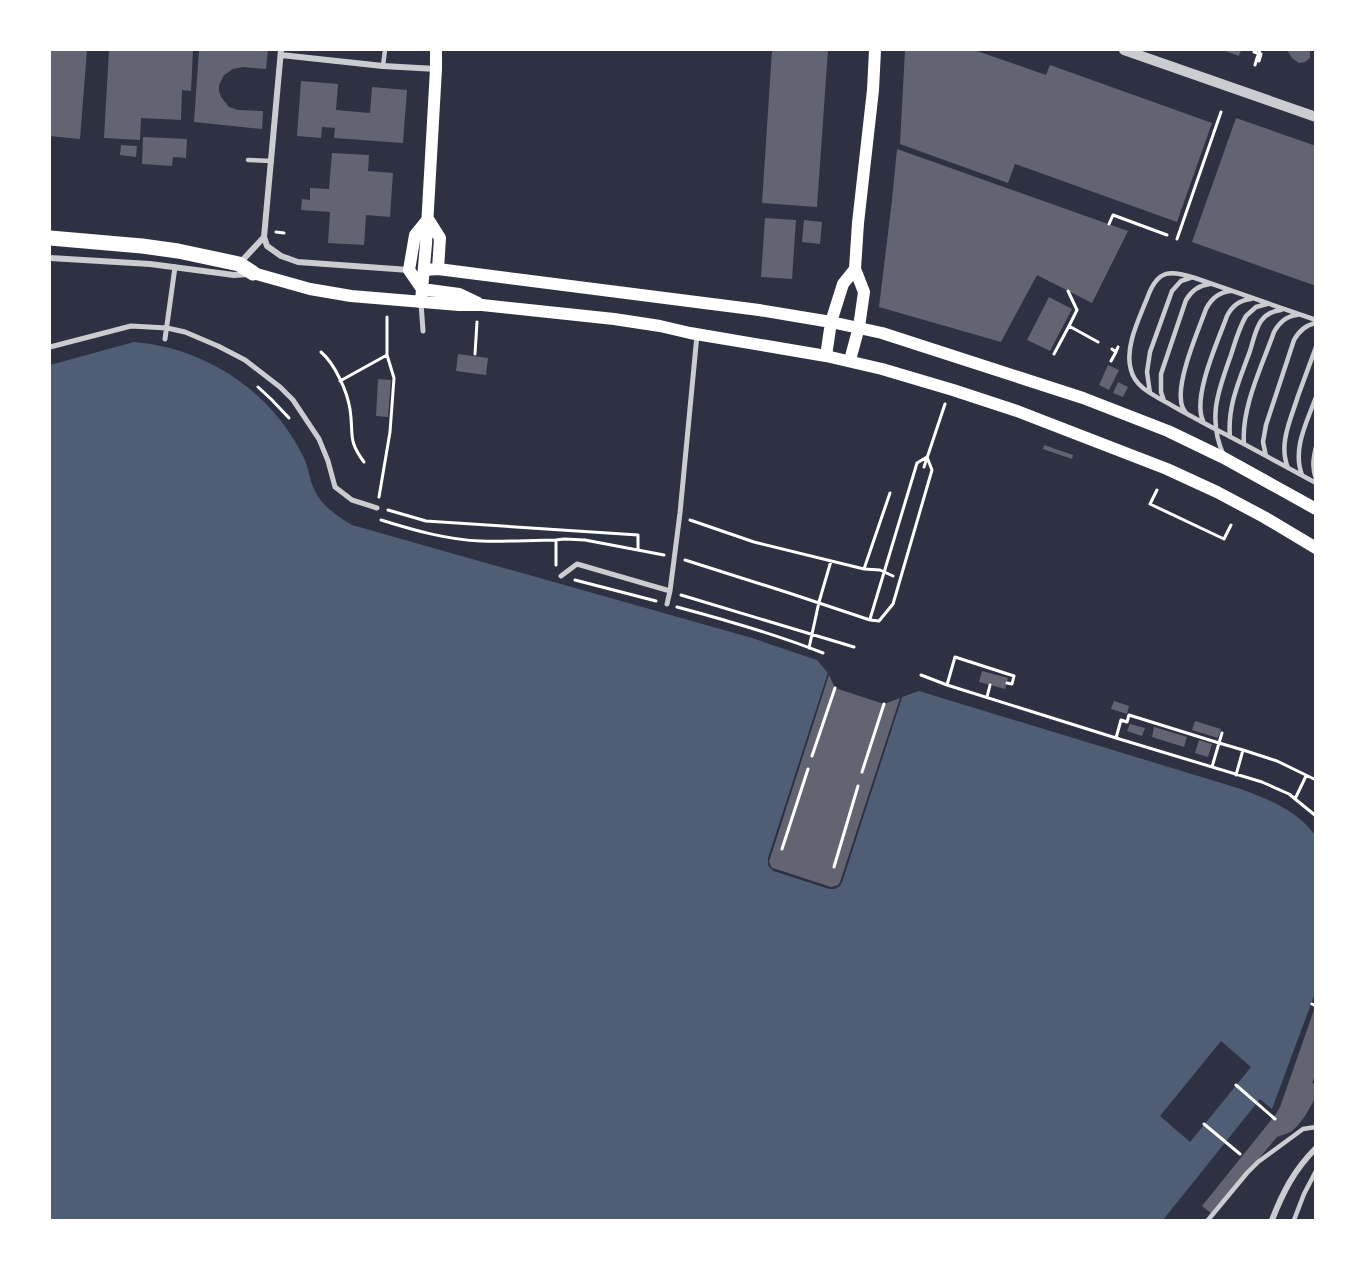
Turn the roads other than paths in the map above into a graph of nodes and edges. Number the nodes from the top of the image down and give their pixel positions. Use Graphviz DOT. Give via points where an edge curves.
graph roads {
  1 [pos="385,50"];
  2 [pos="436,50"];
  3 [pos="442,50"];
  4 [pos="875,50"];
  5 [pos="1124,50"];
  6 [pos="281,52"];
  7 [pos="383,66"];
  8 [pos="436,69"];
  9 [pos="1316,117"];
  10 [pos="248,159"];
  11 [pos="272,161"];
  12 [pos="428,219"];
  13 [pos="264,237"];
  14 [pos="50,238"];
  15 [pos="50,258"];
  16 [pos="239,264"];
  17 [pos="175,267"];
  18 [pos="438,269"];
  19 [pos="409,270"];
  20 [pos="424,270"];
  21 [pos="855,270"];
  22 [pos="254,273"];
  23 [pos="1194,278"];
  24 [pos="1214,285"];
  25 [pos="1239,294"];
  26 [pos="422,295"];
  27 [pos="1260,301"];
  28 [pos="1275,306"];
  29 [pos="1291,312"];
  30 [pos="1307,317"];
  31 [pos="831,321"];
  32 [pos="1316,321"];
  33 [pos="859,327"];
  34 [pos="167,328"];
  35 [pos="423,331"];
  36 [pos="698,334"];
  37 [pos="165,339"];
  38 [pos="50,347"];
  39 [pos="1316,347"];
  40 [pos="826,356"];
  41 [pos="850,360"];
  42 [pos="1150,393"];
  43 [pos="1316,397"];
  44 [pos="1164,401"];
  45 [pos="1186,413"];
  46 [pos="1204,423"];
  47 [pos="1216,429"];
  48 [pos="1230,437"];
  49 [pos="1244,444"];
  50 [pos="1316,447"];
  51 [pos="1266,456"];
  52 [pos="1224,458"];
  53 [pos="1288,468"];
  54 [pos="1302,475"];
  55 [pos="1316,481"];
  56 [pos="377,508"];
  57 [pos="1316,509"];
  58 [pos="1316,548"];
  59 [pos="561,576"];
  60 [pos="670,591"];
  61 [pos="667,604"];
  62 [pos="1316,1126"];
  63 [pos="1316,1148"];
  64 [pos="1316,1171"];
  65 [pos="1208,1221"];
  66 [pos="1272,1221"];
  67 [pos="1294,1221"];
  1 -- 7 [label="lane"];
  2 -- 8 [label="main road"];
  3 -- 8 [label="street"];
  4 -- 21 [label="main road"];
  5 -- 9 [label="street"];
  6 -- 7 [label="street"];
  6 -- 11 [label="street"];
  7 -- 8 [label="street"];
  8 -- 12 [label="main road"];
  10 -- 11 [label="lane"];
  11 -- 13 [label="street"];
  12 -- 18 [label="main road" via="440,238"];
  12 -- 19 [label="main road" via="415,236"];
  12 -- 20 [label="main road"];
  13 -- 16 [label="street"];
  13 -- 19 [label="street" via="267,246 298,262"];
  14 -- 16 [label="highway" via="142,246"];
  15 -- 17 [label="street"];
  16 -- 22 [label="highway"];
  17 -- 22 [label="street" via="234,275"];
  17 -- 34 [label="street"];
  18 -- 20 [label="main road"];
  18 -- 31 [label="main road"];
  19 -- 20 [label="street"];
  19 -- 26 [label="main road"];
  20 -- 26 [label="main road"];
  21 -- 31 [label="main road" via="843,284"];
  21 -- 33 [label="main road" via="864,292"];
  22 -- 26 [label="main road" via="351,296"];
  23 -- 24 [label="lane"];
  23 -- 42 [label="lane" via="1181,281 1172,291 1149,359"];
  23 -- 42 [label="lane" via="1167,273 1150,289 1129,356 1133,377"];
  24 -- 25 [label="lane"];
  24 -- 44 [label="lane" via="1193,290 1186,300 1161,374"];
  25 -- 27 [label="lane"];
  25 -- 45 [label="lane" via="1219,294 1206,309 1181,387"];
  26 -- 35 [label="street"];
  26 -- 36 [label="main road" via="459,305 614,319"];
  27 -- 28 [label="lane"];
  27 -- 46 [label="lane" via="1240,301 1227,316 1202,389 1200,407"];
  28 -- 29 [label="lane"];
  28 -- 47 [label="lane" via="1259,305 1243,321 1218,392"];
  29 -- 30 [label="lane"];
  29 -- 48 [label="lane" via="1271,312 1258,327 1231,406"];
  30 -- 32 [label="lane"];
  30 -- 49 [label="lane" via="1290,316 1274,332 1248,405"];
  31 -- 33 [label="main road"];
  31 -- 40 [label="main road"];
  32 -- 51 [label="lane" via="1294,340 1266,425"];
  33 -- 41 [label="main road"];
  33 -- 52 [label="main road" via="1083,398"];
  34 -- 37 [label="street"];
  34 -- 38 [label="street" via="131,326"];
  34 -- 56 [label="street" via="245,360 280,387 319,439 335,487 352,500"];
  36 -- 40 [label="main road"];
  36 -- 60 [label="street"];
  39 -- 53 [label="lane" via="1285,436"];
  40 -- 41 [label="main road"];
  41 -- 58 [label="main road" via="1017,411 1167,469 1217,492"];
  42 -- 44 [label="lane"];
  43 -- 54 [label="lane" via="1298,453"];
  44 -- 45 [label="lane"];
  45 -- 46 [label="lane"];
  46 -- 47 [label="lane"];
  47 -- 48 [label="lane"];
  47 -- 52 [label="lane"];
  48 -- 49 [label="lane"];
  49 -- 51 [label="lane"];
  50 -- 55 [label="lane" via="1312,470"];
  51 -- 53 [label="lane"];
  52 -- 57 [label="main road"];
  53 -- 54 [label="lane"];
  54 -- 55 [label="lane"];
  59 -- 60 [label="street" via="577,564"];
  60 -- 61 [label="street"];
  62 -- 65 [label="lane" via="1303,1129 1258,1162"];
  63 -- 66 [label="street" via="1291,1179"];
  64 -- 67 [label="lane"];
}
